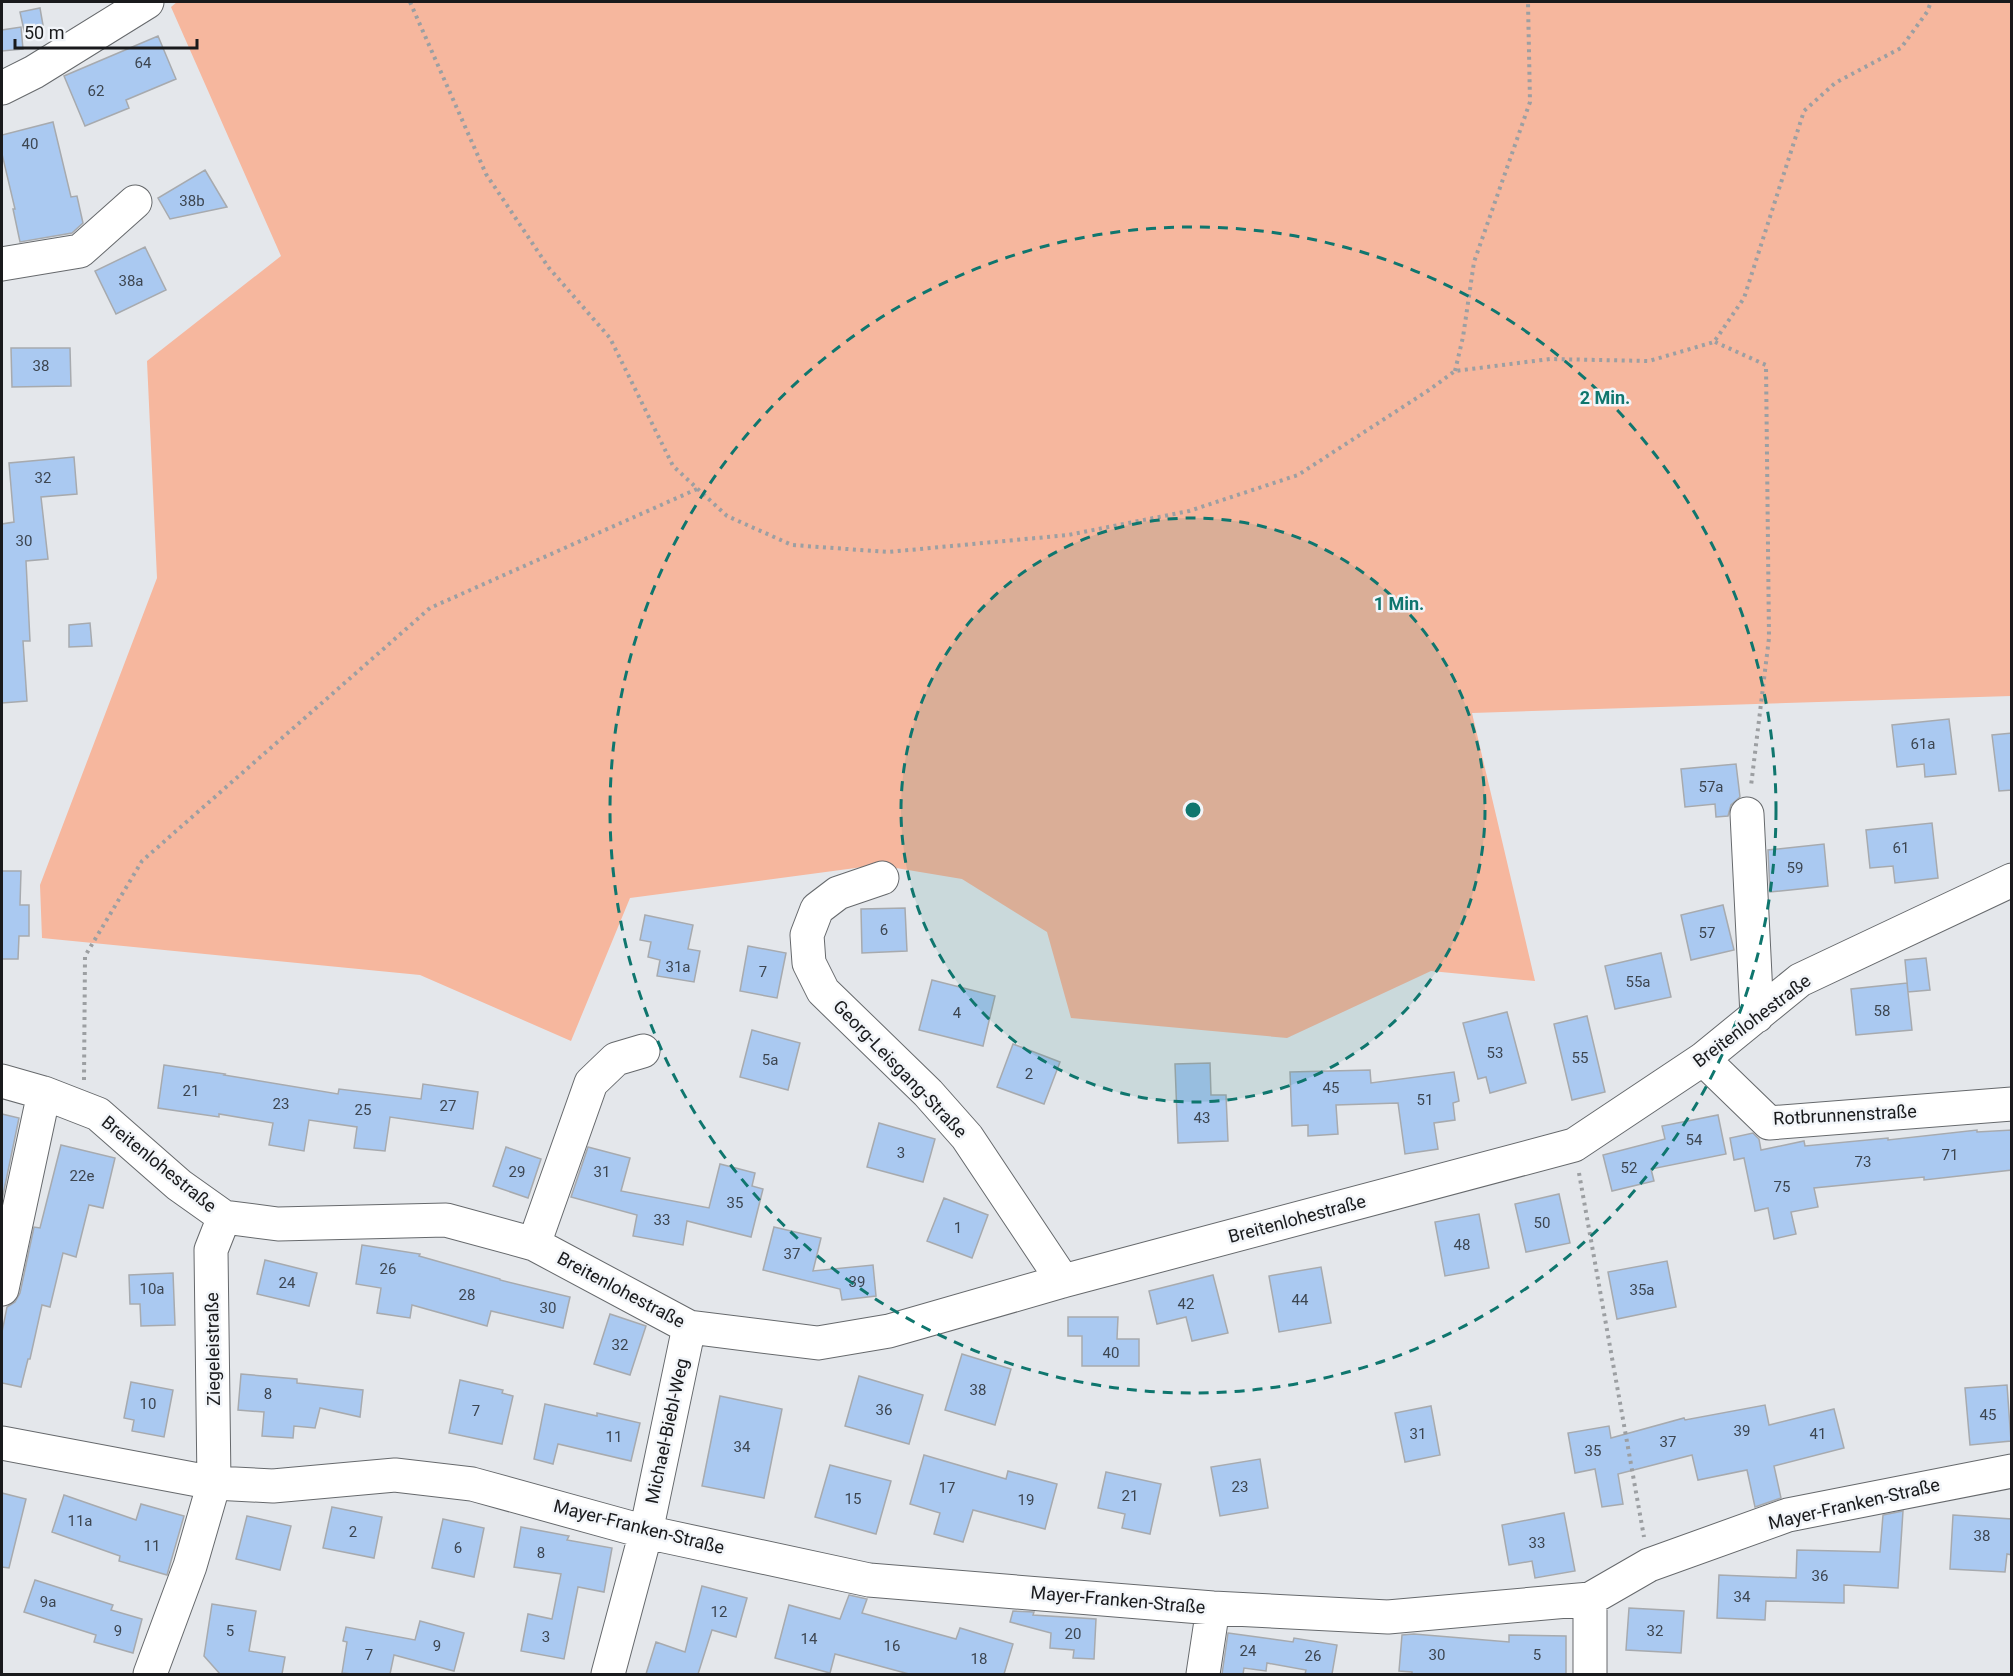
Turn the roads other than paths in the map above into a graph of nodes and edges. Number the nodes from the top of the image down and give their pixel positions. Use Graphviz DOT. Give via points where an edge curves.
graph roads {
  1 [pos="147,2"];
  2 [pos="2,88"];
  3 [pos="135,202"];
  4 [pos="2,264"];
  5 [pos="1747,814"];
  6 [pos="882,878"];
  7 [pos="2012,880"];
  8 [pos="1757,1016"];
  9 [pos="643,1051"];
  10 [pos="1703,1059"];
  11 [pos="2,1081"];
  12 [pos="44,1094"];
  13 [pos="2012,1104"];
  14 [pos="224,1217"];
  15 [pos="534,1244"];
  16 [pos="1063,1281"];
  17 [pos="2,1289"];
  18 [pos="688,1327"];
  19 [pos="2,1443"];
  20 [pos="2012,1471"];
  21 [pos="214,1483"];
  22 [pos="646,1532"];
  23 [pos="1590,1599"];
  24 [pos="1213,1608"];
  25 [pos="150,1674"];
  26 [pos="608,1674"];
  27 [pos="1203,1674"];
  28 [pos="1590,1674"];
  1 -- 2 [label="street"];
  3 -- 4 [label="street" via="80,251"];
  5 -- 8 [label="street"];
  6 -- 16 [label="street, Georg-Leisgang-Straße" via="838,893 817,909 807,935 809,963 824,991 967,1137"];
  7 -- 8 [label="street, Breitenlohestraße" via="1800,980"];
  8 -- 10 [label="street, Breitenlohestraße"];
  9 -- 15 [label="street" via="616,1059 591,1083"];
  10 -- 13 [label="street, Rotbrunnenstraße" via="1769,1123"];
  10 -- 16 [label="street, Breitenlohestraße" via="1574,1145"];
  11 -- 12 [label="street, Breitenlohestraße"];
  12 -- 14 [label="street, Breitenlohestraße" via="98,1114 179,1185"];
  12 -- 17 [label="street"];
  14 -- 15 [label="street, Breitenlohestraße" via="278,1224 446,1220"];
  14 -- 21 [label="street, Ziegeleistraße" via="211,1250"];
  15 -- 18 [label="street, Breitenlohestraße"];
  16 -- 18 [label="street, Breitenlohestraße" via="889,1331 818,1343"];
  18 -- 22 [label="street, Michael-Biebl-Weg"];
  19 -- 21 [label="street"];
  20 -- 23 [label="street, Mayer-Franken-Straße" via="1788,1515 1649,1565"];
  21 -- 22 [label="street, Mayer-Franken-Straße" via="273,1486 406,1476 472,1484"];
  21 -- 25 [label="street, Ziegeleistraße" via="190,1566"];
  22 -- 24 [label="street, Mayer-Franken-Straße" via="869,1580"];
  22 -- 26 [label="street, Michael-Biebl-Weg"];
  23 -- 24 [label="street, Mayer-Franken-Straße" via="1388,1617"];
  23 -- 28 [label="street"];
  24 -- 27 [label="street"];
}
